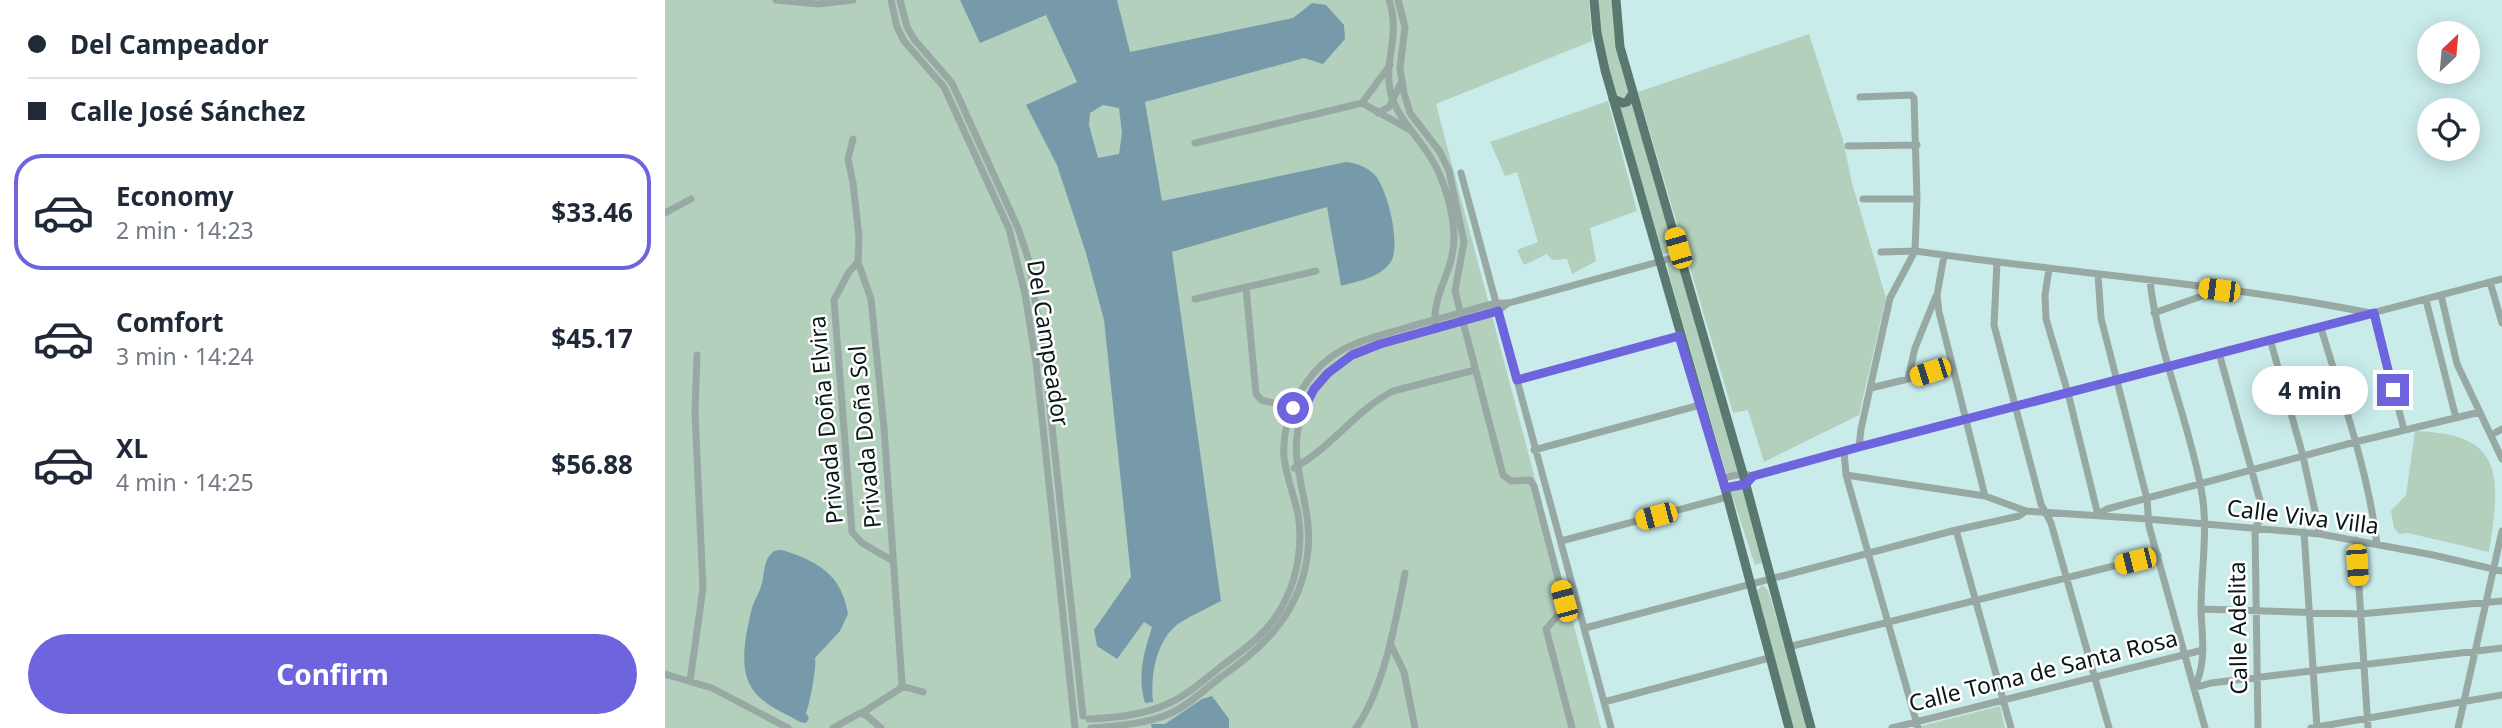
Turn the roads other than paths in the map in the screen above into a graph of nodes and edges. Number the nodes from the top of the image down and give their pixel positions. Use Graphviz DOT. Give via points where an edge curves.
graph roads {
  1 [pos="776,0"];
  2 [pos="853,0"];
  3 [pos="891,0"];
  4 [pos="899,0"];
  5 [pos="1388,0"];
  6 [pos="1398,0"];
  7 [pos="1594,0"];
  8 [pos="1616,0"];
  9 [pos="925,52"];
  10 [pos="917,58"];
  11 [pos="1603,61"];
  12 [pos="1390,65"];
  13 [pos="1625,65"];
  14 [pos="1401,83"];
  15 [pos="1375,86"];
  16 [pos="1633,93"];
  17 [pos="1394,94"];
  18 [pos="1860,97"];
  19 [pos="1613,99"];
  20 [pos="1361,103"];
  21 [pos="1406,104"];
  22 [pos="1377,113"];
  23 [pos="1412,131"];
  24 [pos="853,139"];
  25 [pos="1195,143"];
  26 [pos="1917,145"];
  27 [pos="1848,146"];
  28 [pos="1461,173"];
  29 [pos="691,199"];
  30 [pos="1863,199"];
  31 [pos="1917,199"];
  32 [pos="665,213"];
  33 [pos="1915,251"];
  34 [pos="1881,252"];
  35 [pos="1680,256"];
  36 [pos="1944,256"];
  37 [pos="1659,261"];
  38 [pos="858,262"];
  39 [pos="1997,262"];
  40 [pos="2049,269"];
  41 [pos="1316,271"];
  42 [pos="2098,275"];
  43 [pos="2502,279"];
  44 [pos="2150,281"];
  45 [pos="2490,282"];
  46 [pos="1445,283"];
  47 [pos="1455,284"];
  48 [pos="1246,288"];
  49 [pos="2219,290"];
  50 [pos="1937,295"];
  51 [pos="2441,295"];
  52 [pos="1195,299"];
  53 [pos="2426,300"];
  54 [pos="1496,302"];
  55 [pos="1509,303"];
  56 [pos="1498,311"];
  57 [pos="2154,313"];
  58 [pos="2374,313"];
  59 [pos="1462,317"];
  60 [pos="1434,319"];
  61 [pos="2502,323"];
  62 [pos="2321,328"];
  63 [pos="1435,329"];
  64 [pos="1679,336"];
  65 [pos="2270,339"];
  66 [pos="2219,353"];
  67 [pos="697,355"];
  68 [pos="2168,365"];
  69 [pos="1951,366"];
  70 [pos="1475,370"];
  71 [pos="1907,379"];
  72 [pos="1517,380"];
  73 [pos="2117,380"];
  74 [pos="1871,388"];
  75 [pos="2068,393"];
  76 [pos="1050,400"];
  77 [pos="1041,401"];
  78 [pos="1700,405"];
  79 [pos="2016,407"];
  80 [pos="1293,408"];
  81 [pos="1303,411"];
  82 [pos="2480,412"];
  83 [pos="2456,418"];
  84 [pos="1967,420"];
  85 [pos="2502,429"];
  86 [pos="2404,430"];
  87 [pos="2491,435"];
  88 [pos="2355,442"];
  89 [pos="1859,447"];
  90 [pos="1534,450"];
  91 [pos="1845,451"];
  92 [pos="2303,456"];
  93 [pos="2502,458"];
  94 [pos="1297,466"];
  95 [pos="2253,470"];
  96 [pos="1287,471"];
  97 [pos="1846,475"];
  98 [pos="1722,478"];
  99 [pos="1744,479"];
  100 [pos="2201,486"];
  101 [pos="1726,493"];
  102 [pos="1985,496"];
  103 [pos="2147,499"];
  104 [pos="1051,501"];
  105 [pos="1061,501"];
  106 [pos="2026,511"];
  107 [pos="2045,512"];
  108 [pos="2098,515"];
  109 [pos="2148,519"];
  110 [pos="2204,524"];
  111 [pos="2255,528"];
  112 [pos="1956,530"];
  113 [pos="2502,531"];
  114 [pos="2304,532"];
  115 [pos="2320,534"];
  116 [pos="2356,540"];
  117 [pos="1561,541"];
  118 [pos="2377,544"];
  119 [pos="1868,553"];
  120 [pos="2158,555"];
  121 [pos="894,561"];
  122 [pos="2498,570"];
  123 [pos="1405,573"];
  124 [pos="2067,578"];
  125 [pos="1771,579"];
  126 [pos="1751,584"];
  127 [pos="1293,594"];
  128 [pos="1976,601"];
  129 [pos="2502,601"];
  130 [pos="1072,602"];
  131 [pos="1062,603"];
  132 [pos="2486,603"];
  133 [pos="2201,609"];
  134 [pos="2255,610"];
  135 [pos="2309,612"];
  136 [pos="2360,614"];
  137 [pos="1888,622"];
  138 [pos="1585,628"];
  139 [pos="1391,645"];
  140 [pos="1788,647"];
  141 [pos="2502,648"];
  142 [pos="2203,650"];
  143 [pos="2475,653"];
  144 [pos="2184,654"];
  145 [pos="1769,658"];
  146 [pos="2364,665"];
  147 [pos="2313,671"];
  148 [pos="665,674"];
  149 [pos="2094,677"];
  150 [pos="2256,679"];
  151 [pos="689,681"];
  152 [pos="902,686"];
  153 [pos="2194,688"];
  154 [pos="923,692"];
  155 [pos="2502,695"];
  156 [pos="2003,700"];
  157 [pos="2464,701"];
  158 [pos="1604,702"];
  159 [pos="862,713"];
  160 [pos="1086,717"];
  161 [pos="2367,718"];
  162 [pos="1074,725"];
  163 [pos="1917,725"];
  164 [pos="2315,727"];
  165 [pos="788,728"];
  166 [pos="833,728"];
  167 [pos="881,728"];
  168 [pos="1091,728"];
  169 [pos="1356,728"];
  170 [pos="1415,728"];
  171 [pos="1572,728"];
  172 [pos="1611,728"];
  173 [pos="1789,728"];
  174 [pos="1811,728"];
  175 [pos="1892,728"];
  176 [pos="2011,728"];
  177 [pos="2109,728"];
  178 [pos="2205,728"];
  179 [pos="2257,728"];
  180 [pos="2368,728"];
  181 [pos="2458,728"];
  1 -- 2 [label="street" via="818,4"];
  3 -- 10 [label="street, Del Campeador" via="897,27"];
  4 -- 9 [label="street, Del Campeador" via="907,27"];
  5 -- 12 [label="street" via="1395,28"];
  6 -- 14 [label="street" via="1405,27"];
  7 -- 11 [label="main road"];
  8 -- 13 [label="main road"];
  9 -- 10 [label="street"];
  9 -- 76 [label="street, Del Campeador" via="953,83 1023,240"];
  10 -- 77 [label="street, Del Campeador" via="944,87 1009,229 1025,294"];
  11 -- 13 [label="main road" via="1614,57"];
  11 -- 19 [label="main road"];
  12 -- 15 [label="street"];
  12 -- 17 [label="street"];
  13 -- 16 [label="main road"];
  14 -- 17 [label="street"];
  14 -- 21 [label="street"];
  15 -- 17 [label="street"];
  15 -- 20 [label="street"];
  16 -- 19 [label="main road" via="1627,102"];
  16 -- 35 [label="main road"];
  17 -- 21 [label="street"];
  17 -- 22 [label="street" via="1386,111"];
  17 -- 23 [label="street"];
  18 -- 26 [label="street" via="1913,96"];
  19 -- 37 [label="main road"];
  20 -- 22 [label="street"];
  20 -- 25 [label="street"];
  21 -- 47 [label="street" via="1449,171 1464,242"];
  22 -- 23 [label="street"];
  23 -- 46 [label="street" via="1433,160 1452,221 1454,250"];
  24 -- 38 [label="street, Privada Doña Sol" via="848,159 858,224"];
  26 -- 27 [label="street"];
  26 -- 31 [label="street"];
  28 -- 54 [label="street"];
  29 -- 32 [label="street"];
  30 -- 31 [label="street"];
  31 -- 33 [label="street"];
  33 -- 34 [label="street"];
  33 -- 36 [label="street"];
  33 -- 74 [label="street" via="1890,299"];
  35 -- 37 [label="street"];
  35 -- 99 [label="main road"];
  36 -- 39 [label="street"];
  36 -- 50 [label="street"];
  37 -- 55 [label="street"];
  37 -- 64 [label="main road"];
  38 -- 121 [label="street, Privada Doña Sol" via="871,299"];
  38 -- 121 [label="street, Privada Doña Elvira" via="834,300 852,532"];
  39 -- 40 [label="street"];
  39 -- 79 [label="street" via="1994,325"];
  40 -- 42 [label="street"];
  40 -- 75 [label="street" via="2045,308"];
  41 -- 48 [label="street"];
  42 -- 44 [label="street"];
  42 -- 73 [label="street" via="2101,318"];
  43 -- 45 [label="street"];
  44 -- 49 [label="street"];
  44 -- 57 [label="street"];
  45 -- 51 [label="street"];
  45 -- 61 [label="street"];
  46 -- 47 [label="street"];
  46 -- 60 [label="street"];
  47 -- 59 [label="street"];
  48 -- 52 [label="street"];
  48 -- 80 [label="street" via="1257,394 1261,400"];
  49 -- 57 [label="street"];
  49 -- 58 [label="street"];
  50 -- 69 [label="street"];
  50 -- 71 [label="street"];
  51 -- 53 [label="street"];
  51 -- 82 [label="street" via="2455,357"];
  53 -- 58 [label="street"];
  53 -- 83 [label="street"];
  54 -- 55 [label="street"];
  54 -- 56 [label="street"];
  54 -- 59 [label="street"];
  55 -- 56 [label="street"];
  56 -- 59 [label="street"];
  56 -- 72 [label="street"];
  57 -- 68 [label="street"];
  58 -- 62 [label="street"];
  58 -- 86 [label="street"];
  59 -- 60 [label="street, Del Campeador"];
  59 -- 63 [label="street, Del Campeador"];
  59 -- 70 [label="street"];
  60 -- 63 [label="street"];
  60 -- 80 [label="street, Del Campeador" via="1339,352 1314,374"];
  62 -- 65 [label="street"];
  62 -- 88 [label="street"];
  63 -- 81 [label="street, Del Campeador" via="1343,360 1320,381"];
  64 -- 72 [label="street"];
  64 -- 78 [label="main road"];
  65 -- 66 [label="street"];
  65 -- 92 [label="street"];
  66 -- 68 [label="street"];
  66 -- 95 [label="street, Calle Adelita"];
  67 -- 151 [label="street" via="703,588"];
  68 -- 73 [label="street"];
  68 -- 100 [label="street"];
  69 -- 71 [label="street"];
  69 -- 84 [label="street"];
  70 -- 94 [label="street" via="1393,391"];
  70 -- 171 [label="street" via="1503,475 1511,481 1530,480 1534,486 1564,601 1546,629"];
  71 -- 74 [label="street"];
  72 -- 90 [label="street"];
  73 -- 75 [label="street"];
  73 -- 103 [label="street"];
  74 -- 89 [label="street"];
  75 -- 79 [label="street"];
  75 -- 108 [label="street"];
  76 -- 77 [label="street"];
  76 -- 105 [label="street, Del Campeador"];
  77 -- 104 [label="street, Del Campeador"];
  78 -- 90 [label="street"];
  78 -- 98 [label="main road"];
  79 -- 84 [label="street"];
  79 -- 107 [label="street"];
  80 -- 81 [label="street"];
  80 -- 96 [label="street, Del Campeador" via="1284,441"];
  81 -- 94 [label="street, Del Campeador" via="1296,436"];
  82 -- 83 [label="street"];
  82 -- 87 [label="street"];
  83 -- 86 [label="street"];
  84 -- 89 [label="street"];
  84 -- 102 [label="street"];
  85 -- 87 [label="street"];
  86 -- 88 [label="street"];
  87 -- 93 [label="street"];
  88 -- 92 [label="street"];
  88 -- 118 [label="street"];
  89 -- 91 [label="street"];
  90 -- 117 [label="street"];
  91 -- 97 [label="street"];
  91 -- 99 [label="street"];
  92 -- 95 [label="street"];
  92 -- 115 [label="street"];
  94 -- 96 [label="street"];
  94 -- 127 [label="street, Del Campeador" via="1309,538 1305,569"];
  95 -- 100 [label="street"];
  95 -- 111 [label="street, Calle Adelita" via="2261,504 2261,519"];
  96 -- 127 [label="street, Del Campeador" via="1299,528"];
  97 -- 102 [label="street"];
  97 -- 119 [label="street"];
  98 -- 99 [label="street"];
  98 -- 101 [label="main road"];
  99 -- 101 [label="street"];
  99 -- 125 [label="main road"];
  100 -- 103 [label="street"];
  100 -- 110 [label="street"];
  101 -- 117 [label="street"];
  101 -- 126 [label="main road"];
  102 -- 106 [label="street"];
  103 -- 108 [label="street"];
  103 -- 109 [label="street"];
  104 -- 105 [label="street"];
  104 -- 131 [label="street, Del Campeador"];
  105 -- 130 [label="street, Del Campeador"];
  106 -- 107 [label="street, Calle Viva Villa"];
  106 -- 112 [label="street"];
  107 -- 108 [label="street, Calle Viva Villa"];
  107 -- 124 [label="street"];
  108 -- 109 [label="street, Calle Viva Villa"];
  109 -- 110 [label="street, Calle Viva Villa"];
  109 -- 120 [label="street"];
  110 -- 111 [label="street, Calle Viva Villa"];
  110 -- 133 [label="street"];
  111 -- 114 [label="street, Calle Viva Villa"];
  111 -- 134 [label="street, Calle Adelita"];
  112 -- 119 [label="street"];
  112 -- 128 [label="street"];
  113 -- 122 [label="street"];
  114 -- 115 [label="street, Calle Viva Villa"];
  114 -- 135 [label="street"];
  115 -- 116 [label="street, Calle Viva Villa"];
  116 -- 118 [label="street, Calle Viva Villa"];
  116 -- 136 [label="street"];
  117 -- 138 [label="street"];
  118 -- 122 [label="street, Calle Viva Villa"];
  119 -- 125 [label="street"];
  119 -- 137 [label="street"];
  120 -- 124 [label="street"];
  120 -- 144 [label="street"];
  121 -- 152 [label="street, Privada Doña Sol"];
  122 -- 132 [label="street"];
  123 -- 139 [label="street"];
  124 -- 128 [label="street"];
  124 -- 149 [label="street"];
  125 -- 126 [label="street"];
  125 -- 140 [label="main road"];
  126 -- 138 [label="street"];
  126 -- 145 [label="main road"];
  127 -- 160 [label="street, Del Campeador" via="1256,640 1184,695 1155,708"];
  127 -- 168 [label="street, Del Campeador" via="1282,623 1263,645 1169,714"];
  128 -- 137 [label="street"];
  128 -- 156 [label="street"];
  129 -- 132 [label="street"];
  130 -- 131 [label="street"];
  130 -- 160 [label="street, Del Campeador"];
  131 -- 162 [label="street, Del Campeador"];
  132 -- 136 [label="street"];
  132 -- 143 [label="street"];
  133 -- 134 [label="street"];
  133 -- 142 [label="street"];
  134 -- 135 [label="street"];
  134 -- 150 [label="street, Calle Adelita"];
  135 -- 136 [label="street"];
  135 -- 147 [label="street"];
  136 -- 146 [label="street"];
  137 -- 140 [label="street"];
  137 -- 163 [label="street"];
  138 -- 158 [label="street"];
  139 -- 169 [label="street"];
  139 -- 170 [label="street" via="1404,672"];
  140 -- 174 [label="main road"];
  141 -- 143 [label="street"];
  142 -- 144 [label="street, Calle Toma de Santa Rosa"];
  142 -- 153 [label="street"];
  143 -- 146 [label="street"];
  143 -- 157 [label="street"];
  144 -- 149 [label="street, Calle Toma de Santa Rosa"];
  144 -- 153 [label="street"];
  145 -- 158 [label="street"];
  145 -- 173 [label="main road"];
  146 -- 147 [label="street"];
  146 -- 161 [label="street"];
  147 -- 150 [label="street"];
  147 -- 164 [label="street"];
  148 -- 151 [label="street"];
  149 -- 156 [label="street, Calle Toma de Santa Rosa"];
  149 -- 177 [label="street"];
  150 -- 153 [label="street"];
  150 -- 179 [label="street, Calle Adelita"];
  151 -- 165 [label="street" via="736,699"];
  152 -- 154 [label="street"];
  152 -- 159 [label="street"];
  153 -- 178 [label="street"];
  155 -- 157 [label="street"];
  156 -- 163 [label="street, Calle Toma de Santa Rosa"];
  156 -- 176 [label="street"];
  157 -- 161 [label="street"];
  157 -- 181 [label="street"];
  158 -- 172 [label="street"];
  159 -- 166 [label="street"];
  159 -- 167 [label="street"];
  160 -- 162 [label="street, Del Campeador" via="1079,716"];
  160 -- 168 [label="street, Del Campeador"];
  161 -- 164 [label="street"];
  161 -- 180 [label="street"];
  163 -- 175 [label="street, Calle Toma de Santa Rosa"];
}
